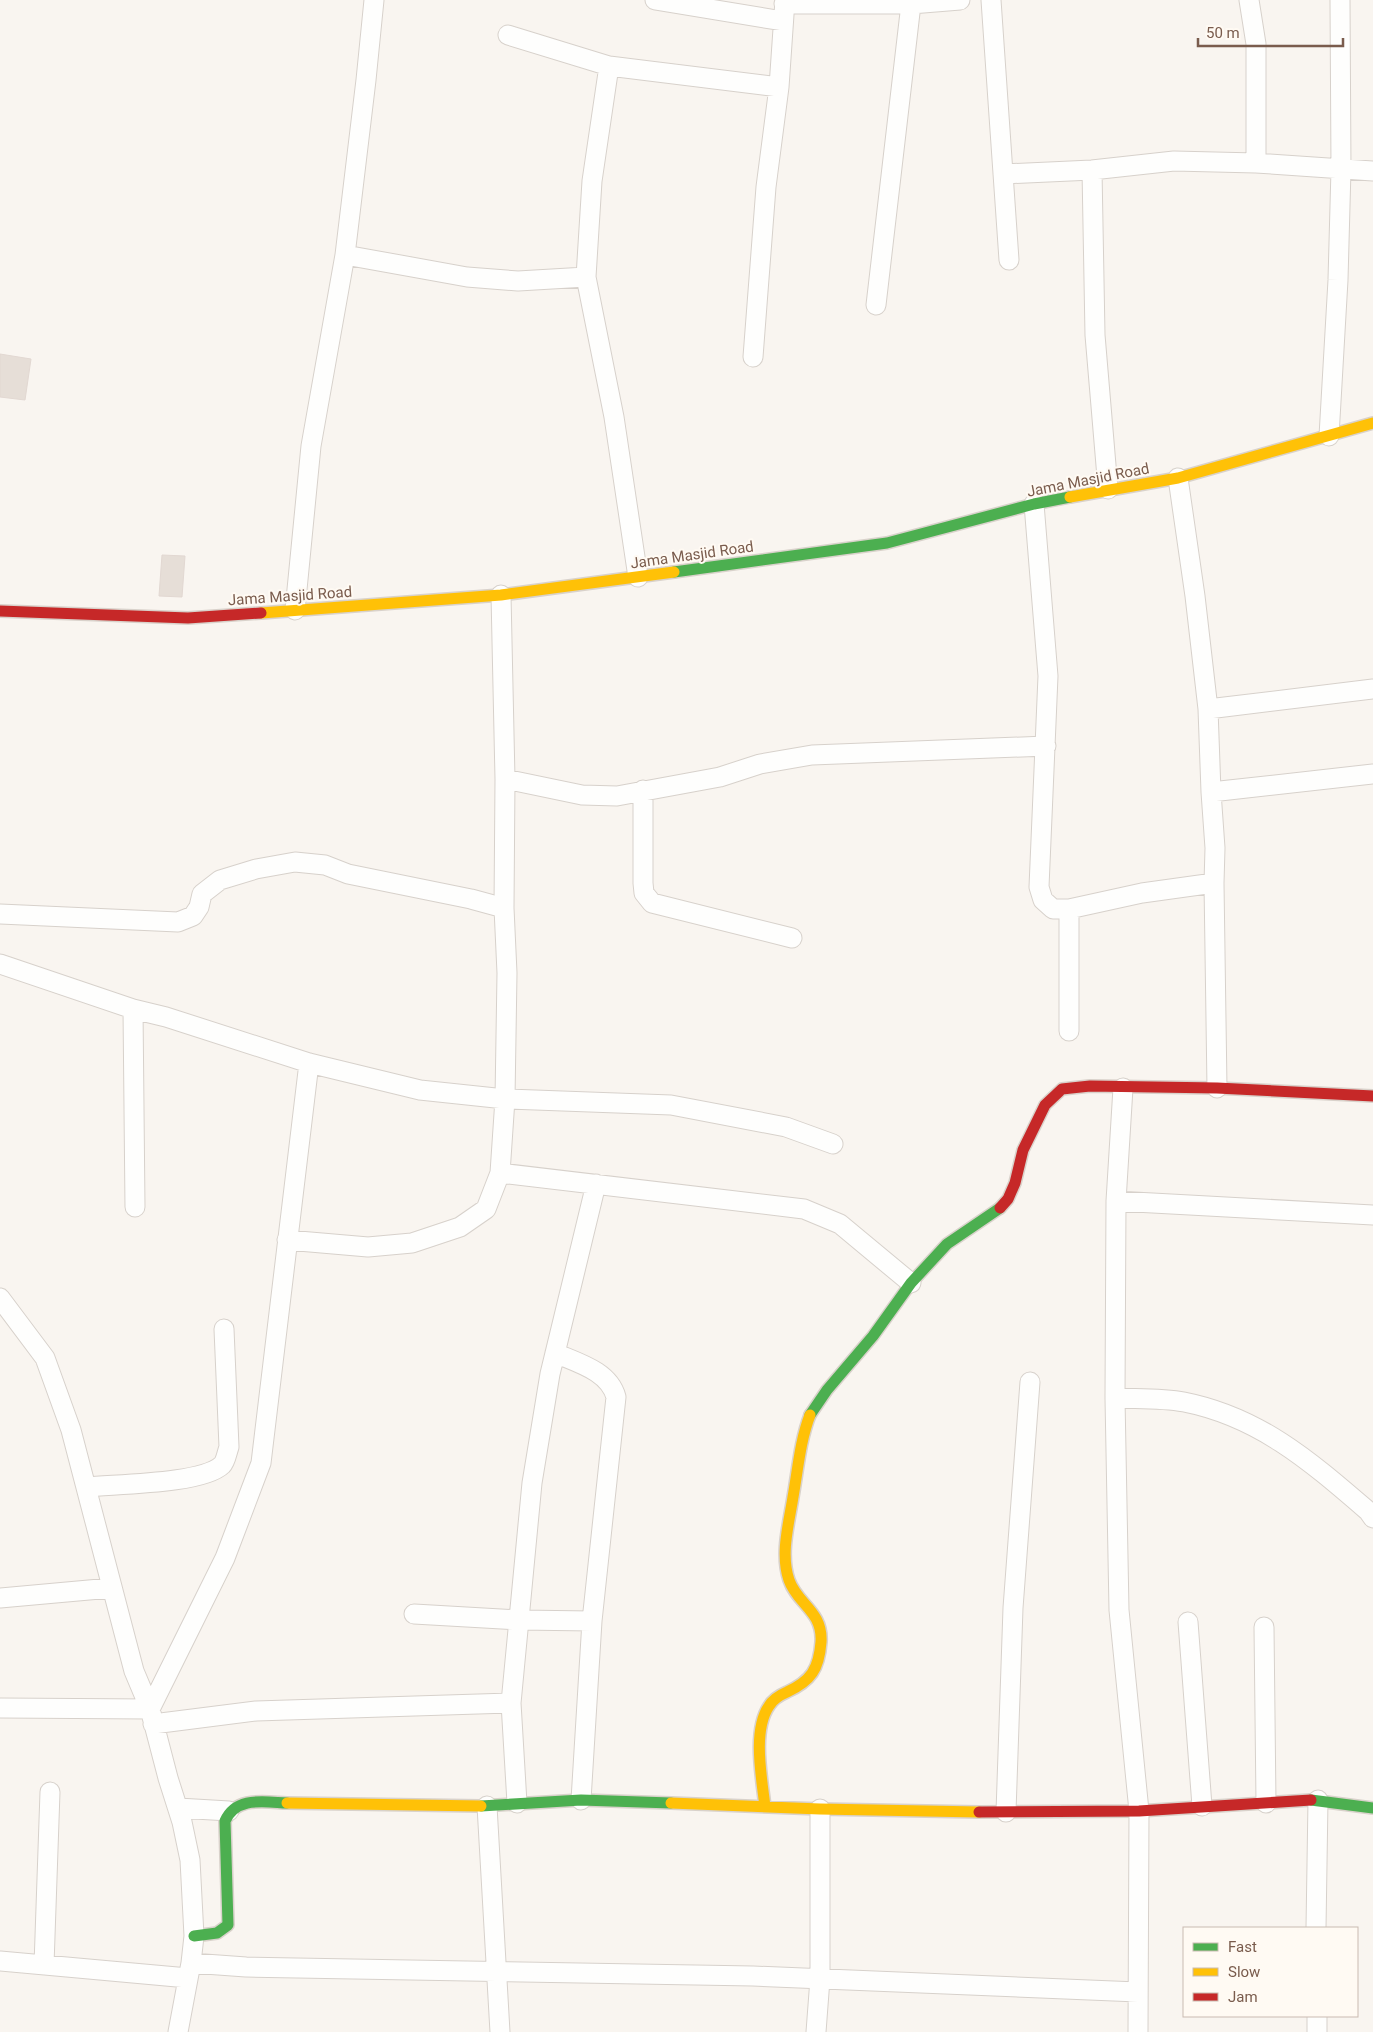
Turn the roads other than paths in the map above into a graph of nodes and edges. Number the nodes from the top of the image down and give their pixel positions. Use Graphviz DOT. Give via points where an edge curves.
graph roads {
  1 [pos="374,0"];
  2 [pos="655,0"];
  3 [pos="960,0"];
  4 [pos="990,0"];
  5 [pos="1249,0"];
  6 [pos="1340,0"];
  7 [pos="911,4"];
  8 [pos="784,8"];
  9 [pos="508,35"];
  10 [pos="609,66"];
  11 [pos="779,87"];
  12 [pos="1256,163"];
  13 [pos="1341,169"];
  14 [pos="1092,170"];
  15 [pos="1373,171"];
  16 [pos="1003,174"];
  17 [pos="345,255"];
  18 [pos="1009,260"];
  19 [pos="586,277"];
  20 [pos="876,305"];
  21 [pos="753,357"];
  22 [pos="1373,423"];
  23 [pos="1329,436"];
  24 [pos="1178,478"];
  25 [pos="1108,489"];
  26 [pos="1034,504"];
  27 [pos="638,577"];
  28 [pos="501,595"];
  29 [pos="295,610"];
  30 [pos="0,611"];
  31 [pos="1373,689"];
  32 [pos="1208,709"];
  33 [pos="1046,746"];
  34 [pos="1373,774"];
  35 [pos="505,779"];
  36 [pos="643,790"];
  37 [pos="1211,792"];
  38 [pos="1214,883"];
  39 [pos="504,908"];
  40 [pos="1069,909"];
  41 [pos="0,914"];
  42 [pos="792,938"];
  43 [pos="0,964"];
  44 [pos="133,1009"];
  45 [pos="1070,1031"];
  46 [pos="309,1063"];
  47 [pos="1123,1088"];
  48 [pos="1217,1088"];
  49 [pos="1373,1096"];
  50 [pos="505,1099"];
  51 [pos="833,1144"];
  52 [pos="500,1173"];
  53 [pos="596,1184"];
  54 [pos="1116,1202"];
  55 [pos="136,1206"];
  56 [pos="1373,1215"];
  57 [pos="287,1240"];
  58 [pos="911,1283"];
  59 [pos="0,1298"];
  60 [pos="224,1329"];
  61 [pos="555,1353"];
  62 [pos="1030,1382"];
  63 [pos="1116,1398"];
  64 [pos="87,1487"];
  65 [pos="1373,1518"];
  66 [pos="111,1588"];
  67 [pos="0,1598"];
  68 [pos="414,1614"];
  69 [pos="519,1620"];
  70 [pos="592,1622"];
  71 [pos="1188,1622"];
  72 [pos="1264,1627"];
  73 [pos="511,1703"];
  74 [pos="0,1708"];
  75 [pos="152,1716"];
  76 [pos="50,1792"];
  77 [pos="581,1800"];
  78 [pos="1318,1800"];
  79 [pos="1266,1803"];
  80 [pos="517,1804"];
  81 [pos="487,1806"];
  82 [pos="1202,1806"];
  83 [pos="178,1808"];
  84 [pos="765,1808"];
  85 [pos="1373,1808"];
  86 [pos="820,1809"];
  87 [pos="229,1811"];
  88 [pos="1139,1811"];
  89 [pos="1006,1812"];
  90 [pos="1316,1927"];
  91 [pos="194,1936"];
  92 [pos="0,1961"];
  93 [pos="44,1964"];
  94 [pos="190,1970"];
  95 [pos="497,1971"];
  96 [pos="820,1979"];
  97 [pos="1138,1992"];
  98 [pos="1317,2017"];
  99 [pos="178,2032"];
  100 [pos="500,2032"];
  101 [pos="816,2032"];
  102 [pos="1138,2032"];
  103 [pos="1317,2032"];
  1 -- 17 [label="street"];
  2 -- 8 [label="street"];
  3 -- 7 [label="street"];
  4 -- 16 [label="street"];
  5 -- 12 [label="street" via="1256,44"];
  6 -- 13 [label="street"];
  7 -- 8 [label="street"];
  7 -- 20 [label="street"];
  8 -- 11 [label="street"];
  9 -- 10 [label="street"];
  10 -- 11 [label="street"];
  10 -- 19 [label="street" via="592,181"];
  11 -- 21 [label="street" via="766,187"];
  12 -- 13 [label="street"];
  12 -- 14 [label="street" via="1174,161"];
  13 -- 15 [label="street"];
  13 -- 23 [label="street"];
  14 -- 16 [label="street"];
  14 -- 25 [label="street" via="1094,334"];
  16 -- 18 [label="street"];
  17 -- 19 [label="street" via="467,277 518,281"];
  17 -- 29 [label="street" via="311,446"];
  19 -- 27 [label="street" via="614,418"];
  22 -- 23 [label="street, Jama Masjid Road"];
  23 -- 24 [label="street, Jama Masjid Road"];
  24 -- 25 [label="street, Jama Masjid Road"];
  24 -- 32 [label="street"];
  25 -- 26 [label="street, Jama Masjid Road"];
  26 -- 27 [label="street, Jama Masjid Road" via="887,543"];
  26 -- 33 [label="street" via="1048,676"];
  27 -- 28 [label="street, Jama Masjid Road"];
  28 -- 29 [label="street, Jama Masjid Road"];
  28 -- 35 [label="street"];
  29 -- 30 [label="street, Jama Masjid Road" via="188,618"];
  31 -- 32 [label="street"];
  32 -- 37 [label="street"];
  33 -- 36 [label="street" via="812,755 760,764 720,777"];
  33 -- 40 [label="street" via="1039,887 1043,900 1053,909"];
  34 -- 37 [label="street"];
  35 -- 36 [label="street" via="582,795 617,796"];
  35 -- 39 [label="street"];
  36 -- 42 [label="street" via="643,883 644,893 652,903"];
  37 -- 38 [label="street"];
  38 -- 40 [label="street" via="1142,893"];
  38 -- 48 [label="street"];
  39 -- 41 [label="street" via="348,874 325,865 295,862 220,880 202,894 193,916 178,922"];
  39 -- 50 [label="street" via="507,973"];
  40 -- 45 [label="street"];
  43 -- 44 [label="street"];
  44 -- 46 [label="street"];
  44 -- 55 [label="street"];
  46 -- 50 [label="street" via="420,1090"];
  46 -- 57 [label="street"];
  47 -- 48 [label="street"];
  47 -- 54 [label="street"];
  47 -- 58 [label="street" via="1090,1086 1062,1089 1044,1105 1023,1150 1008,1199 998,1210 947,1244"];
  48 -- 49 [label="street"];
  50 -- 51 [label="street" via="671,1105 786,1127"];
  50 -- 52 [label="street"];
  52 -- 53 [label="street"];
  52 -- 57 [label="street" via="486,1209 460,1227 412,1243 368,1247"];
  53 -- 58 [label="street" via="804,1208 840,1224"];
  53 -- 61 [label="street"];
  54 -- 56 [label="street"];
  54 -- 63 [label="street"];
  57 -- 75 [label="street" via="260,1463 225,1558"];
  58 -- 84 [label="street" via="874,1336 812,1411 804,1434 785,1551 786,1569 791,1584 818,1618 822,1639 817,1663 807,1681 781,1695 769,1706 762,1720"];
  59 -- 64 [label="street" via="45,1358"];
  60 -- 64 [label="street" via="229,1447 223,1464 210,1473 182,1479"];
  61 -- 69 [label="street" via="532,1483"];
  61 -- 70 [label="street" via="602,1374 616,1397"];
  62 -- 89 [label="street" via="1013,1608"];
  63 -- 65 [label="street" via="1190,1403 1260,1428 1316,1466"];
  63 -- 88 [label="street" via="1119,1610"];
  64 -- 66 [label="street"];
  66 -- 67 [label="street"];
  66 -- 75 [label="street" via="134,1671"];
  68 -- 69 [label="street"];
  69 -- 70 [label="street"];
  69 -- 73 [label="street"];
  70 -- 77 [label="street"];
  71 -- 82 [label="street"];
  72 -- 79 [label="street"];
  73 -- 75 [label="street"];
  73 -- 80 [label="street"];
  74 -- 75 [label="street"];
  75 -- 83 [label="street"];
  76 -- 93 [label="street"];
  77 -- 80 [label="street"];
  77 -- 84 [label="street"];
  78 -- 79 [label="street"];
  78 -- 85 [label="street"];
  78 -- 90 [label="street"];
  79 -- 82 [label="street"];
  80 -- 81 [label="street"];
  81 -- 87 [label="street" via="250,1802 236,1805"];
  81 -- 95 [label="street"];
  82 -- 88 [label="street"];
  83 -- 87 [label="street"];
  83 -- 91 [label="street" via="190,1860"];
  84 -- 86 [label="street"];
  86 -- 89 [label="street"];
  86 -- 96 [label="street"];
  87 -- 91 [label="street" via="225,1821 228,1925 217,1935"];
  88 -- 89 [label="street"];
  88 -- 97 [label="street"];
  91 -- 94 [label="street"];
  92 -- 93 [label="street"];
  93 -- 94 [label="street"];
  94 -- 95 [label="street" via="246,1967"];
  94 -- 99 [label="street"];
  95 -- 96 [label="street"];
  95 -- 100 [label="street"];
  96 -- 97 [label="street"];
  96 -- 101 [label="street"];
  97 -- 102 [label="street"];
  98 -- 103 [label="street"];
}
